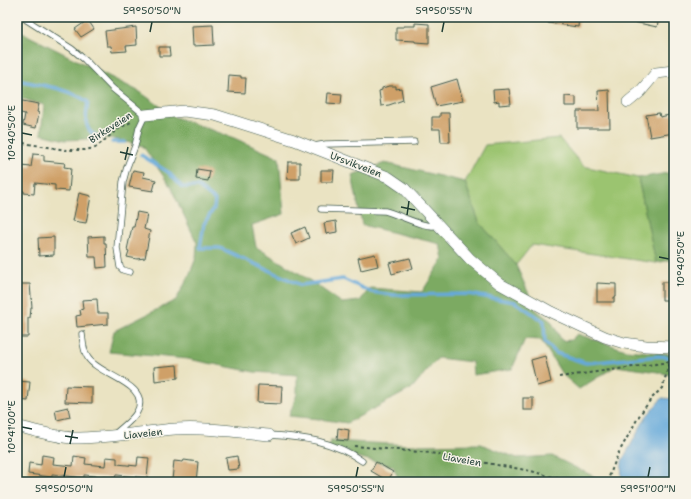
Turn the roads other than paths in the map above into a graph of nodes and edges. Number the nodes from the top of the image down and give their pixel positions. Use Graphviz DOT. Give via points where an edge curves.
graph roads {
  1 [pos="22,17"];
  2 [pos="674,71"];
  3 [pos="628,102"];
  4 [pos="145,115"];
  5 [pos="414,142"];
  6 [pos="310,146"];
  7 [pos="321,209"];
  8 [pos="437,225"];
  9 [pos="130,272"];
  10 [pos="82,334"];
  11 [pos="674,347"];
  12 [pos="17,426"];
  13 [pos="269,435"];
  14 [pos="114,436"];
  15 [pos="362,461"];
  1 -- 4 [label="lane" via="72,49 112,88"];
  2 -- 3 [label="street" via="656,73"];
  4 -- 6 [label="street, Ursvikveien" via="184,111 215,115"];
  4 -- 9 [label="lane" via="123,182 117,248 120,267"];
  5 -- 6 [label="lane"];
  6 -- 8 [label="street, Ursvikveien" via="388,176 404,188"];
  7 -- 8 [label="lane" via="385,212 431,227"];
  8 -- 11 [label="street, Ursvikveien" via="470,259 500,284 551,312 624,343"];
  10 -- 14 [label="lane" via="89,360 101,370 132,387 140,400 137,412"];
  12 -- 14 [label="street, Liaveien" via="74,438"];
  13 -- 14 [label="street, Liaveien" via="175,429"];
  13 -- 15 [label="lane" via="301,437 327,443 345,450"];
}
